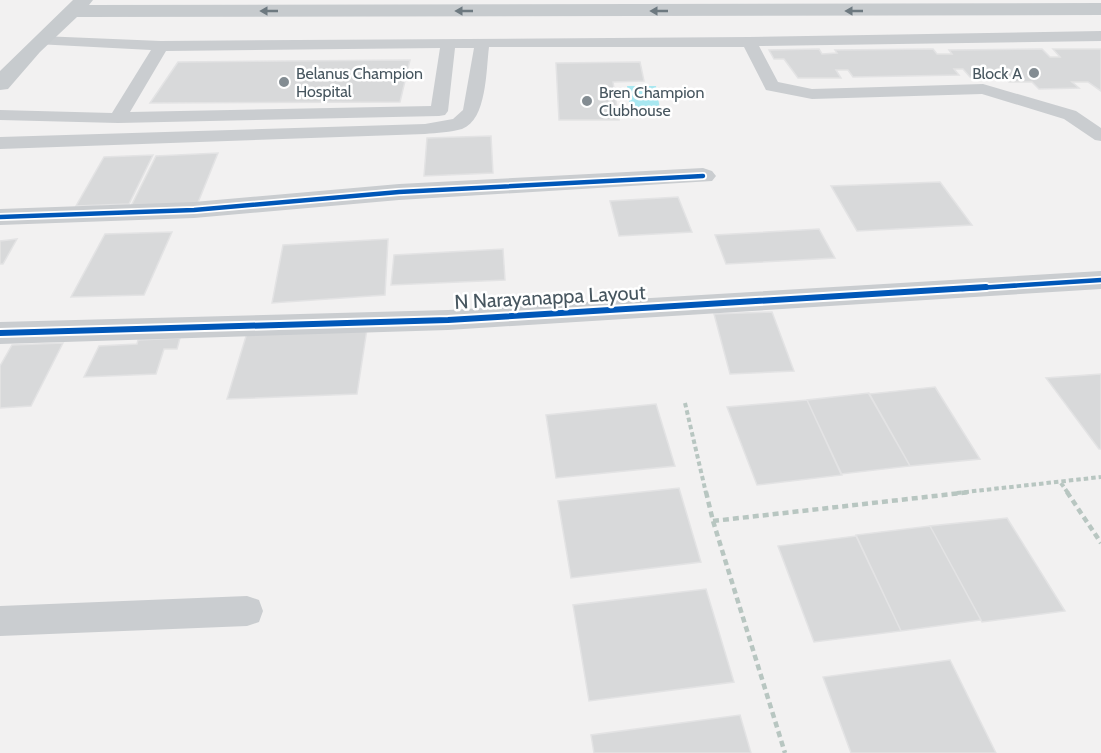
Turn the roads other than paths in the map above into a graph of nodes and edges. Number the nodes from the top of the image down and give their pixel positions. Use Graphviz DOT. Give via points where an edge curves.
graph roads {
  1 [pos="72,4"];
  2 [pos="1101,9"];
  3 [pos="33,22"];
  4 [pos="1101,36"];
  5 [pos="41,41"];
  6 [pos="749,42"];
  7 [pos="448,43"];
  8 [pos="482,43"];
  9 [pos="161,46"];
  10 [pos="0,84"];
  11 [pos="0,115"];
  12 [pos="118,118"];
  13 [pos="1101,136"];
  14 [pos="0,143"];
  15 [pos="703,176"];
  16 [pos="0,217"];
  17 [pos="1101,280"];
  18 [pos="0,333"];
  19 [pos="247,611"];
  20 [pos="0,621"];
  2 -- 1 [label="main road, one-way"];
  1 -- 3 [label="main road"];
  1 -- 5 [label="main road"];
  4 -- 6 [label="lane"];
  5 -- 9 [label="lane"];
  5 -- 10 [label="main road"];
  6 -- 8 [label="lane"];
  6 -- 13 [label="lane" via="772,86 812,94 983,89 1070,115"];
  7 -- 8 [label="lane"];
  7 -- 9 [label="lane"];
  7 -- 12 [label="lane" via="439,111"];
  8 -- 14 [label="lane" via="472,111 459,124 425,129"];
  9 -- 12 [label="lane"];
  11 -- 12 [label="lane"];
  15 -- 16 [label="street" via="399,192 194,210"];
  17 -- 18 [label="street, N Narayanappa Layout" via="448,320"];
  19 -- 20 [label="lane"];
}
